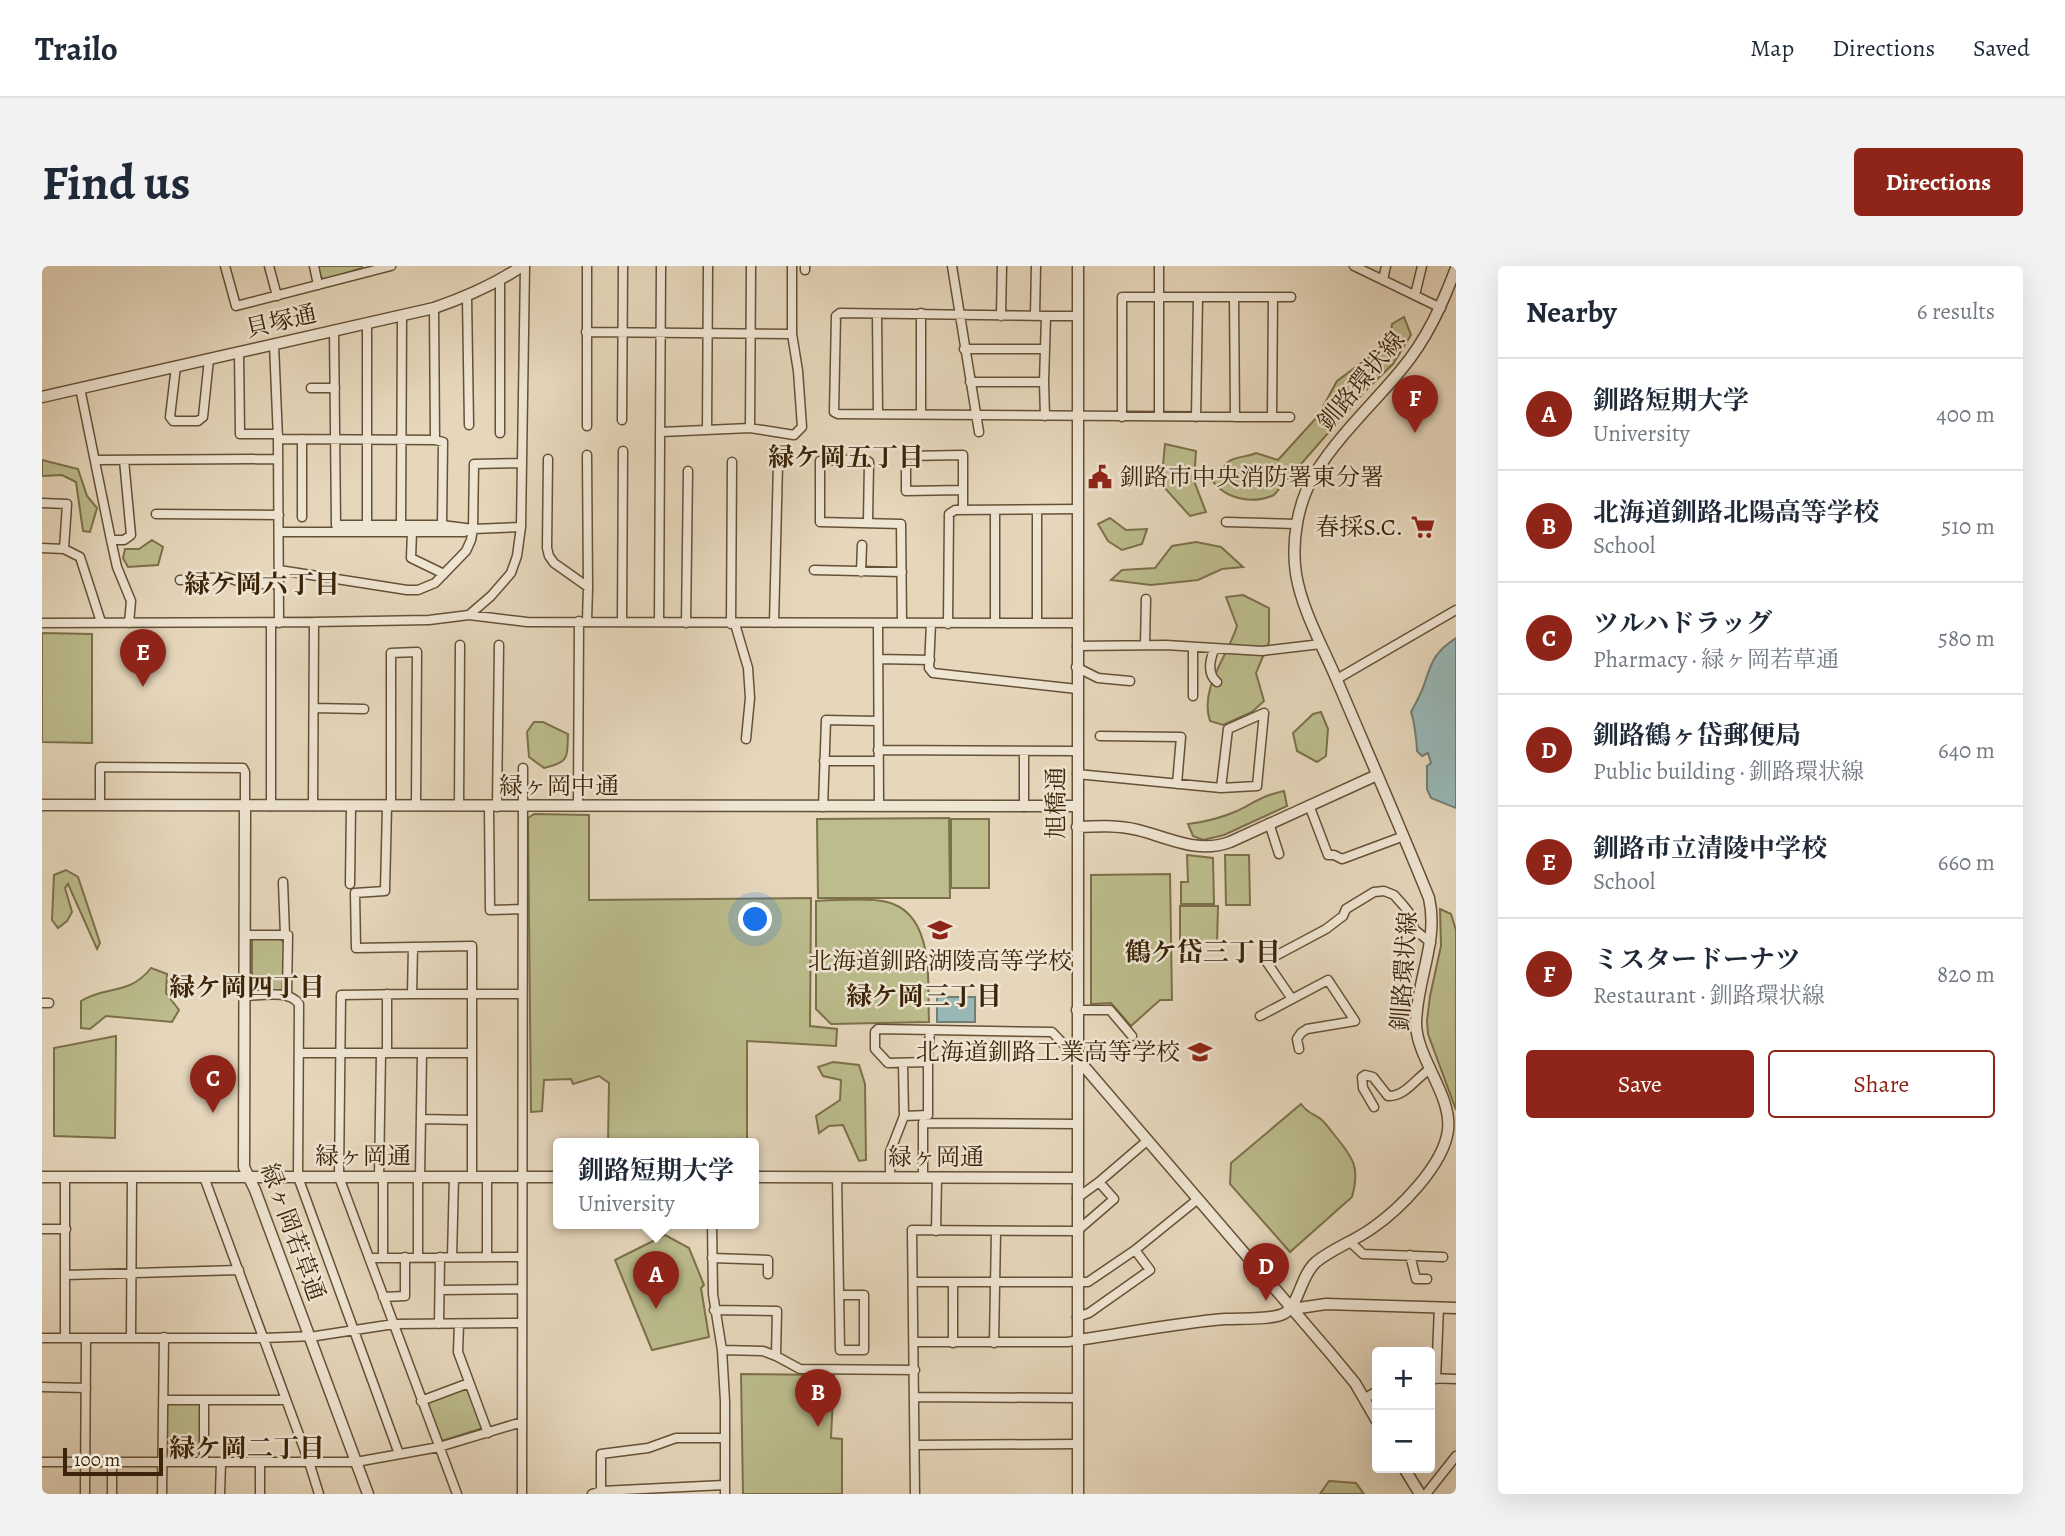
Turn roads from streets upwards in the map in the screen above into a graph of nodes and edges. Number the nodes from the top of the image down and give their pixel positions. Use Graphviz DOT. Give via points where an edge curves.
graph roads {
  1 [pos="225,266"];
  2 [pos="269,266"];
  3 [pos="314,266"];
  4 [pos="391,266"];
  5 [pos="523,266"];
  6 [pos="587,266"];
  7 [pos="623,266"];
  8 [pos="661,266"];
  9 [pos="708,266"];
  10 [pos="751,266"];
  11 [pos="792,266"];
  12 [pos="952,266"];
  13 [pos="1002,266"];
  14 [pos="1036,266"];
  15 [pos="1078,266"];
  16 [pos="1159,266"];
  17 [pos="1354,266"];
  18 [pos="1386,266"];
  19 [pos="1422,266"];
  20 [pos="1456,268"];
  21 [pos="369,269"];
  22 [pos="1383,280"];
  23 [pos="500,281"];
  24 [pos="318,285"];
  25 [pos="1415,295"];
  26 [pos="277,296"];
  27 [pos="1159,296"];
  28 [pos="467,297"];
  29 [pos="1234,297"];
  30 [pos="1273,297"];
  31 [pos="1291,297"];
  32 [pos="1198,298"];
  33 [pos="434,308"];
  34 [pos="1441,308"];
  35 [pos="921,313"];
  36 [pos="877,314"];
  37 [pos="958,314"];
  38 [pos="402,316"];
  39 [pos="1001,316"];
  40 [pos="1035,316"];
  41 [pos="1046,316"];
  42 [pos="1078,316"];
  43 [pos="367,323"];
  44 [pos="334,330"];
  45 [pos="586,332"];
  46 [pos="622,333"];
  47 [pos="660,334"];
  48 [pos="707,334"];
  49 [pos="751,334"];
  50 [pos="792,334"];
  51 [pos="274,344"];
  52 [pos="964,349"];
  53 [pos="1045,349"];
  54 [pos="239,352"];
  55 [pos="209,359"];
  56 [pos="176,366"];
  57 [pos="970,382"];
  58 [pos="1044,382"];
  59 [pos="80,388"];
  60 [pos="311,388"];
  61 [pos="335,388"];
  62 [pos="42,397"];
  63 [pos="878,414"];
  64 [pos="921,414"];
  65 [pos="976,415"];
  66 [pos="1045,416"];
  67 [pos="1078,416"];
  68 [pos="1159,416"];
  69 [pos="1122,417"];
  70 [pos="1196,417"];
  71 [pos="1235,417"];
  72 [pos="1272,417"];
  73 [pos="1290,417"];
  74 [pos="622,420"];
  75 [pos="469,425"];
  76 [pos="587,426"];
  77 [pos="750,428"];
  78 [pos="706,430"];
  79 [pos="661,432"];
  80 [pos="979,432"];
  81 [pos="500,433"];
  82 [pos="278,437"];
  83 [pos="302,439"];
  84 [pos="335,440"];
  85 [pos="368,440"];
  86 [pos="402,440"];
  87 [pos="435,440"];
  88 [pos="623,451"];
  89 [pos="587,455"];
  90 [pos="548,459"];
  91 [pos="95,460"];
  92 [pos="124,460"];
  93 [pos="278,460"];
  94 [pos="732,462"];
  95 [pos="520,463"];
  96 [pos="778,464"];
  97 [pos="688,471"];
  98 [pos="963,490"];
  99 [pos="42,503"];
  100 [pos="1078,509"];
  101 [pos="964,510"];
  102 [pos="995,510"];
  103 [pos="1037,510"];
  104 [pos="156,514"];
  105 [pos="279,515"];
  106 [pos="302,517"];
  107 [pos="868,522"];
  108 [pos="1226,522"];
  109 [pos="401,524"];
  110 [pos="1297,524"];
  111 [pos="368,525"];
  112 [pos="442,525"];
  113 [pos="521,527"];
  114 [pos="473,528"];
  115 [pos="279,532"];
  116 [pos="412,533"];
  117 [pos="111,540"];
  118 [pos="862,545"];
  119 [pos="42,548"];
  120 [pos="64,550"];
  121 [pos="279,570"];
  122 [pos="814,570"];
  123 [pos="861,572"];
  124 [pos="902,572"];
  125 [pos="444,574"];
  126 [pos="180,580"];
  127 [pos="279,584"];
  128 [pos="588,587"];
  129 [pos="1146,599"];
  130 [pos="1456,610"];
  131 [pos="468,615"];
  132 [pos="583,621"];
  133 [pos="622,621"];
  134 [pos="101,622"];
  135 [pos="314,622"];
  136 [pos="659,622"];
  137 [pos="42,623"];
  138 [pos="129,623"];
  139 [pos="275,623"];
  140 [pos="686,623"];
  141 [pos="775,623"];
  142 [pos="902,623"];
  143 [pos="931,623"];
  144 [pos="995,623"];
  145 [pos="1037,623"];
  146 [pos="1077,623"];
  147 [pos="733,624"];
  148 [pos="878,624"];
  149 [pos="948,624"];
  150 [pos="1321,643"];
  151 [pos="460,645"];
  152 [pos="499,645"];
  153 [pos="1145,645"];
  154 [pos="1077,646"];
  155 [pos="1193,648"];
  156 [pos="1214,649"];
  157 [pos="878,659"];
  158 [pos="930,660"];
  159 [pos="1076,667"];
  160 [pos="1337,679"];
  161 [pos="1130,681"];
  162 [pos="1217,682"];
  163 [pos="1077,689"];
  164 [pos="1193,696"];
  165 [pos="314,708"];
  166 [pos="363,709"];
  167 [pos="878,721"];
  168 [pos="1100,736"];
  169 [pos="746,739"];
  170 [pos="878,750"];
  171 [pos="1024,751"];
  172 [pos="1077,751"];
  173 [pos="824,761"];
  174 [pos="878,761"];
  175 [pos="523,768"];
  176 [pos="1077,774"];
  177 [pos="1377,775"];
  178 [pos="1177,784"];
  179 [pos="1221,788"];
  180 [pos="42,805"];
  181 [pos="100,805"];
  182 [pos="245,805"];
  183 [pos="1309,805"];
  184 [pos="271,806"];
  185 [pos="313,806"];
  186 [pos="351,806"];
  187 [pos="389,806"];
  188 [pos="416,806"];
  189 [pos="578,806"];
  190 [pos="879,806"];
  191 [pos="1077,806"];
  192 [pos="459,807"];
  193 [pos="493,807"];
  194 [pos="523,807"];
  195 [pos="823,807"];
  196 [pos="1024,807"];
  197 [pos="1269,823"];
  198 [pos="1077,827"];
  199 [pos="1404,836"];
  200 [pos="1279,854"];
  201 [pos="284,882"];
  202 [pos="349,884"];
  203 [pos="523,909"];
  204 [pos="244,935"];
  205 [pos="285,935"];
  206 [pos="1431,943"];
  207 [pos="413,947"];
  208 [pos="412,994"];
  209 [pos="472,994"];
  210 [pos="522,994"];
  211 [pos="287,995"];
  212 [pos="387,995"];
  213 [pos="244,996"];
  214 [pos="1292,999"];
  215 [pos="1076,1010"];
  216 [pos="1260,1016"];
  217 [pos="930,1030"];
  218 [pos="1132,1036"];
  219 [pos="1299,1049"];
  220 [pos="340,1052"];
  221 [pos="299,1053"];
  222 [pos="384,1053"];
  223 [pos="422,1053"];
  224 [pos="472,1053"];
  225 [pos="1076,1057"];
  226 [pos="928,1062"];
  227 [pos="903,1063"];
  228 [pos="1430,1069"];
  229 [pos="1374,1107"];
  230 [pos="904,1116"];
  231 [pos="421,1119"];
  232 [pos="472,1120"];
  233 [pos="1077,1124"];
  234 [pos="1452,1132"];
  235 [pos="1148,1140"];
  236 [pos="42,1177"];
  237 [pos="65,1177"];
  238 [pos="132,1177"];
  239 [pos="204,1177"];
  240 [pos="248,1177"];
  241 [pos="298,1177"];
  242 [pos="339,1177"];
  243 [pos="381,1177"];
  244 [pos="419,1177"];
  245 [pos="454,1177"];
  246 [pos="472,1177"];
  247 [pos="487,1177"];
  248 [pos="522,1177"];
  249 [pos="553,1177"];
  250 [pos="759,1177"];
  251 [pos="838,1177"];
  252 [pos="890,1178"];
  253 [pos="923,1178"];
  254 [pos="937,1178"];
  255 [pos="1077,1178"];
  256 [pos="1099,1182"];
  257 [pos="1077,1198"];
  258 [pos="1198,1199"];
  259 [pos="42,1229"];
  260 [pos="65,1229"];
  261 [pos="712,1229"];
  262 [pos="936,1231"];
  263 [pos="996,1231"];
  264 [pos="1076,1231"];
  265 [pos="1350,1242"];
  266 [pos="1135,1250"];
  267 [pos="1410,1255"];
  268 [pos="1443,1256"];
  269 [pos="383,1257"];
  270 [pos="405,1257"];
  271 [pos="418,1257"];
  272 [pos="440,1257"];
  273 [pos="452,1257"];
  274 [pos="486,1257"];
  275 [pos="522,1257"];
  276 [pos="369,1258"];
  277 [pos="712,1258"];
  278 [pos="239,1270"];
  279 [pos="768,1274"];
  280 [pos="66,1275"];
  281 [pos="131,1275"];
  282 [pos="1427,1279"];
  283 [pos="914,1282"];
  284 [pos="953,1282"];
  285 [pos="995,1282"];
  286 [pos="1077,1283"];
  287 [pos="522,1289"];
  288 [pos="440,1290"];
  289 [pos="840,1295"];
  290 [pos="383,1297"];
  291 [pos="1439,1307"];
  292 [pos="1456,1308"];
  293 [pos="1292,1309"];
  294 [pos="715,1310"];
  295 [pos="1077,1317"];
  296 [pos="522,1323"];
  297 [pos="394,1324"];
  298 [pos="439,1324"];
  299 [pos="459,1324"];
  300 [pos="354,1332"];
  301 [pos="131,1337"];
  302 [pos="164,1337"];
  303 [pos="309,1337"];
  304 [pos="42,1338"];
  305 [pos="65,1338"];
  306 [pos="263,1338"];
  307 [pos="86,1339"];
  308 [pos="1078,1340"];
  309 [pos="914,1342"];
  310 [pos="953,1343"];
  311 [pos="994,1343"];
  312 [pos="722,1350"];
  313 [pos="1435,1354"];
  314 [pos="776,1356"];
  315 [pos="915,1370"];
  316 [pos="1435,1378"];
  317 [pos="1456,1379"];
  318 [pos="469,1383"];
  319 [pos="42,1387"];
  320 [pos="86,1388"];
  321 [pos="1372,1394"];
  322 [pos="915,1397"];
  323 [pos="1077,1398"];
  324 [pos="1364,1399"];
  325 [pos="163,1400"];
  326 [pos="286,1400"];
  327 [pos="204,1401"];
  328 [pos="421,1401"];
  329 [pos="1372,1412"];
  330 [pos="522,1422"];
  331 [pos="488,1433"];
  332 [pos="725,1438"];
  333 [pos="1077,1444"];
  334 [pos="915,1446"];
  335 [pos="439,1447"];
  336 [pos="399,1454"];
  337 [pos="1456,1456"];
  338 [pos="42,1462"];
  339 [pos="85,1462"];
  340 [pos="112,1462"];
  341 [pos="162,1462"];
  342 [pos="204,1462"];
  343 [pos="221,1462"];
  344 [pos="260,1462"];
  345 [pos="309,1462"];
  346 [pos="356,1462"];
  347 [pos="1408,1473"];
  348 [pos="725,1490"];
  349 [pos="601,1491"];
  350 [pos="620,1492"];
  351 [pos="85,1494"];
  352 [pos="112,1494"];
  353 [pos="162,1494"];
  354 [pos="220,1494"];
  355 [pos="260,1494"];
  356 [pos="319,1494"];
  357 [pos="368,1494"];
  358 [pos="457,1494"];
  359 [pos="522,1494"];
  360 [pos="592,1494"];
  361 [pos="915,1494"];
  362 [pos="1078,1494"];
  363 [pos="1423,1494"];
  1 -- 26 [label="street" via="236,306"];
  2 -- 26 [label="street"];
  3 -- 24 [label="street"];
  4 -- 21 [label="street"];
  5 -- 23 [label="street, 貝塚通"];
  5 -- 95 [label="street"];
  6 -- 45 [label="street"];
  7 -- 46 [label="street"];
  8 -- 47 [label="street"];
  9 -- 48 [label="street"];
  10 -- 49 [label="street"];
  11 -- 50 [label="street"];
  12 -- 37 [label="street"];
  13 -- 39 [label="street"];
  14 -- 40 [label="street"];
  15 -- 42 [label="street, 旭橋通"];
  16 -- 27 [label="street"];
  17 -- 22 [label="street"];
  18 -- 22 [label="street"];
  19 -- 25 [label="street"];
  20 -- 34 [label="street, 釧路環状線"];
  21 -- 24 [label="street"];
  22 -- 25 [label="street"];
  23 -- 28 [label="street, 貝塚通"];
  23 -- 81 [label="street"];
  24 -- 26 [label="street"];
  25 -- 34 [label="street"];
  27 -- 32 [label="street"];
  27 -- 68 [label="street"];
  27 -- 69 [label="street" via="1122,297"];
  28 -- 33 [label="street, 貝塚通"];
  28 -- 75 [label="street"];
  29 -- 30 [label="street"];
  29 -- 32 [label="street"];
  29 -- 71 [label="street"];
  30 -- 31 [label="street"];
  30 -- 72 [label="street"];
  32 -- 70 [label="street"];
  33 -- 38 [label="street, 貝塚通"];
  33 -- 87 [label="street"];
  34 -- 110 [label="street, 釧路環状線" via="1402,370 1315,474"];
  35 -- 36 [label="street"];
  35 -- 37 [label="street"];
  35 -- 64 [label="street"];
  36 -- 63 [label="street"];
  36 -- 63 [label="street" via="836,316 834,412"];
  37 -- 39 [label="street"];
  37 -- 52 [label="street"];
  38 -- 43 [label="street, 貝塚通"];
  38 -- 86 [label="street"];
  39 -- 40 [label="street"];
  40 -- 41 [label="street"];
  41 -- 42 [label="street"];
  41 -- 53 [label="street"];
  42 -- 67 [label="street, 旭橋通"];
  43 -- 44 [label="street, 貝塚通"];
  43 -- 85 [label="street"];
  44 -- 51 [label="street, 貝塚通"];
  44 -- 61 [label="street"];
  45 -- 46 [label="street"];
  45 -- 76 [label="street"];
  46 -- 47 [label="street"];
  46 -- 74 [label="street"];
  47 -- 48 [label="street"];
  47 -- 79 [label="street"];
  48 -- 49 [label="street"];
  48 -- 78 [label="street"];
  49 -- 50 [label="street"];
  49 -- 77 [label="street"];
  50 -- 77 [label="street" via="802,427 794,435"];
  51 -- 54 [label="street, 貝塚通"];
  51 -- 82 [label="street"];
  52 -- 53 [label="street"];
  52 -- 57 [label="street"];
  53 -- 58 [label="street"];
  54 -- 55 [label="street, 貝塚通"];
  54 -- 82 [label="street" via="240,434"];
  55 -- 56 [label="street, 貝塚通"];
  55 -- 56 [label="street" via="203,417 198,421 173,421 170,416"];
  56 -- 59 [label="street, 貝塚通"];
  57 -- 58 [label="street"];
  57 -- 65 [label="street"];
  58 -- 66 [label="street"];
  59 -- 62 [label="street, 貝塚通"];
  59 -- 91 [label="street"];
  60 -- 61 [label="street"];
  61 -- 84 [label="street"];
  63 -- 64 [label="street"];
  64 -- 65 [label="street"];
  65 -- 66 [label="street"];
  65 -- 80 [label="street"];
  66 -- 67 [label="street"];
  67 -- 69 [label="street"];
  67 -- 100 [label="street, 旭橋通"];
  68 -- 69 [label="street"];
  68 -- 70 [label="street"];
  70 -- 71 [label="street"];
  71 -- 72 [label="street"];
  72 -- 73 [label="street"];
  77 -- 78 [label="street"];
  78 -- 79 [label="street"];
  79 -- 136 [label="street"];
  82 -- 83 [label="street"];
  82 -- 93 [label="street"];
  83 -- 84 [label="street"];
  83 -- 106 [label="street"];
  84 -- 85 [label="street"];
  84 -- 111 [label="street" via="336,525"];
  85 -- 86 [label="street"];
  85 -- 111 [label="street"];
  86 -- 87 [label="street"];
  86 -- 109 [label="street"];
  87 -- 112 [label="street" via="443,442"];
  88 -- 133 [label="street"];
  89 -- 128 [label="street"];
  90 -- 128 [label="street" via="549,556"];
  91 -- 92 [label="street"];
  91 -- 117 [label="street"];
  92 -- 93 [label="street"];
  92 -- 117 [label="street" via="131,535"];
  93 -- 105 [label="street"];
  94 -- 147 [label="street"];
  95 -- 113 [label="street"];
  95 -- 114 [label="street" via="474,464"];
  96 -- 141 [label="street"];
  97 -- 140 [label="street"];
  98 -- 98 [label="street" via="963,455 906,456 906,491"];
  98 -- 101 [label="street"];
  99 -- 120 [label="street" via="67,504"];
  100 -- 103 [label="street"];
  100 -- 146 [label="street, 旭橋通"];
  101 -- 102 [label="street"];
  101 -- 149 [label="street" via="949,514"];
  102 -- 103 [label="street"];
  102 -- 144 [label="street"];
  103 -- 145 [label="street"];
  104 -- 105 [label="street"];
  105 -- 115 [label="street"];
  107 -- 107 [label="street" via="869,462 820,461 820,522"];
  107 -- 124 [label="street" via="901,524"];
  108 -- 110 [label="street"];
  109 -- 111 [label="street"];
  109 -- 112 [label="street"];
  110 -- 150 [label="street, 釧路環状線" via="1297,575"];
  112 -- 114 [label="street"];
  113 -- 114 [label="street"];
  113 -- 131 [label="street" via="511,573"];
  114 -- 116 [label="street"];
  114 -- 125 [label="street" via="466,551"];
  115 -- 116 [label="street"];
  115 -- 121 [label="street"];
  116 -- 125 [label="street" via="411,558"];
  117 -- 138 [label="street" via="131,601"];
  118 -- 123 [label="street"];
  119 -- 120 [label="street"];
  120 -- 134 [label="street" via="80,557"];
  121 -- 125 [label="street" via="407,590 428,587"];
  121 -- 127 [label="street"];
  122 -- 123 [label="street"];
  123 -- 124 [label="street"];
  124 -- 142 [label="street"];
  126 -- 127 [label="street" via="226,577 246,584"];
  127 -- 139 [label="street"];
  128 -- 132 [label="street"];
  129 -- 153 [label="street"];
  130 -- 160 [label="street"];
  131 -- 132 [label="street" via="527,622"];
  131 -- 135 [label="street"];
  132 -- 133 [label="street"];
  132 -- 189 [label="street"];
  133 -- 136 [label="street"];
  134 -- 137 [label="street"];
  134 -- 138 [label="street"];
  135 -- 139 [label="street"];
  135 -- 165 [label="street"];
  136 -- 140 [label="street"];
  138 -- 139 [label="street"];
  139 -- 184 [label="street"];
  140 -- 147 [label="street"];
  141 -- 147 [label="street"];
  141 -- 148 [label="street"];
  142 -- 143 [label="street"];
  142 -- 148 [label="street"];
  143 -- 149 [label="street"];
  143 -- 158 [label="street"];
  144 -- 145 [label="street"];
  144 -- 149 [label="street"];
  145 -- 146 [label="street"];
  146 -- 154 [label="street, 旭橋通"];
  147 -- 169 [label="street" via="748,668"];
  148 -- 157 [label="street"];
  150 -- 156 [label="street" via="1262,651"];
  150 -- 160 [label="street, 釧路環状線"];
  151 -- 192 [label="street"];
  152 -- 193 [label="street"];
  153 -- 154 [label="street"];
  153 -- 155 [label="street"];
  154 -- 159 [label="street, 旭橋通"];
  155 -- 156 [label="street"];
  155 -- 164 [label="street"];
  156 -- 162 [label="street" via="1210,671"];
  157 -- 158 [label="street"];
  157 -- 167 [label="street"];
  158 -- 163 [label="street" via="933,673"];
  159 -- 161 [label="street" via="1098,678"];
  159 -- 163 [label="street, 旭橋通"];
  160 -- 177 [label="street, 釧路環状線"];
  163 -- 172 [label="street, 旭橋通"];
  165 -- 166 [label="street"];
  165 -- 185 [label="street"];
  167 -- 170 [label="street"];
  167 -- 173 [label="street" via="826,720"];
  168 -- 178 [label="street" via="1181,737"];
  170 -- 171 [label="street"];
  170 -- 174 [label="street"];
  171 -- 172 [label="street"];
  171 -- 196 [label="street"];
  172 -- 176 [label="street, 旭橋通"];
  173 -- 174 [label="street"];
  173 -- 195 [label="street"];
  174 -- 190 [label="street"];
  175 -- 194 [label="street"];
  176 -- 178 [label="street"];
  176 -- 191 [label="street, 旭橋通"];
  177 -- 183 [label="street"];
  177 -- 199 [label="street, 釧路環状線"];
  178 -- 179 [label="street"];
  179 -- 179 [label="street" via="1228,729 1264,713 1257,786"];
  180 -- 181 [label="street, 緑ヶ岡中通"];
  181 -- 182 [label="street, 緑ヶ岡中通"];
  181 -- 182 [label="street" via="100,767 113,767 243,768"];
  182 -- 184 [label="street, 緑ヶ岡中通"];
  182 -- 204 [label="street, 緑ヶ岡若草通"];
  183 -- 197 [label="street"];
  183 -- 199 [label="street" via="1328,855 1342,859"];
  184 -- 185 [label="street, 緑ヶ岡中通"];
  185 -- 186 [label="street, 緑ヶ岡中通"];
  186 -- 187 [label="street, 緑ヶ岡中通"];
  186 -- 202 [label="street"];
  187 -- 188 [label="street, 緑ヶ岡中通"];
  187 -- 188 [label="street" via="391,653 417,652"];
  187 -- 207 [label="street" via="385,891 355,893 356,948"];
  188 -- 192 [label="street, 緑ヶ岡中通"];
  189 -- 194 [label="street, 緑ヶ岡中通"];
  189 -- 195 [label="street, 緑ヶ岡中通"];
  190 -- 195 [label="street, 緑ヶ岡中通"];
  190 -- 196 [label="street, 緑ヶ岡中通"];
  191 -- 196 [label="street, 緑ヶ岡中通"];
  191 -- 198 [label="street, 旭橋通"];
  192 -- 193 [label="street, 緑ヶ岡中通"];
  193 -- 194 [label="street, 緑ヶ岡中通"];
  193 -- 203 [label="street" via="490,910"];
  194 -- 203 [label="street"];
  197 -- 198 [label="street" via="1220,846 1203,848 1126,828"];
  197 -- 200 [label="street"];
  198 -- 215 [label="street, 旭橋通"];
  199 -- 206 [label="street, 釧路環状線" via="1429,898"];
  201 -- 205 [label="street"];
  203 -- 210 [label="street"];
  204 -- 205 [label="street"];
  204 -- 213 [label="street, 緑ヶ岡若草通"];
  205 -- 211 [label="street"];
  206 -- 214 [label="street" via="1415,929 1410,914 1394,895 1374,892 1346,909 1326,929 1266,961"];
  206 -- 228 [label="street, 釧路環状線" via="1416,1026"];
  207 -- 208 [label="street"];
  207 -- 209 [label="street" via="472,946"];
  208 -- 209 [label="street"];
  208 -- 212 [label="street"];
  209 -- 210 [label="street"];
  209 -- 224 [label="street"];
  210 -- 248 [label="street"];
  211 -- 213 [label="street"];
  211 -- 221 [label="street" via="299,1004"];
  212 -- 220 [label="street" via="341,995"];
  212 -- 222 [label="street"];
  213 -- 240 [label="street, 緑ヶ岡若草通" via="244,1167"];
  214 -- 216 [label="street"];
  214 -- 219 [label="street" via="1328,980 1355,1021 1301,1033"];
  215 -- 218 [label="street" via="1110,1010"];
  215 -- 225 [label="street, 旭橋通"];
  217 -- 225 [label="street" via="1052,1032"];
  217 -- 226 [label="street"];
  217 -- 227 [label="street" via="875,1032 878,1052 888,1063"];
  220 -- 221 [label="street"];
  220 -- 222 [label="street"];
  220 -- 242 [label="street"];
  221 -- 241 [label="street"];
  222 -- 223 [label="street"];
  222 -- 243 [label="street"];
  223 -- 224 [label="street"];
  223 -- 231 [label="street"];
  224 -- 232 [label="street"];
  225 -- 233 [label="street, 旭橋通"];
  225 -- 235 [label="street"];
  226 -- 227 [label="street"];
  226 -- 230 [label="street" via="928,1115"];
  227 -- 230 [label="street"];
  228 -- 229 [label="street" via="1393,1096 1365,1075 1363,1088"];
  228 -- 234 [label="street, 釧路環状線"];
  230 -- 252 [label="street" via="890,1152"];
  231 -- 232 [label="street"];
  231 -- 244 [label="street"];
  232 -- 246 [label="street"];
  233 -- 253 [label="street" via="923,1123"];
  233 -- 255 [label="street, 旭橋通"];
  234 -- 265 [label="street, 釧路環状線" via="1418,1185 1373,1228"];
  235 -- 256 [label="street"];
  235 -- 258 [label="street"];
  236 -- 237 [label="street, 緑ヶ岡通"];
  237 -- 238 [label="street, 緑ヶ岡通"];
  237 -- 260 [label="street"];
  238 -- 239 [label="street, 緑ヶ岡通"];
  238 -- 281 [label="street"];
  239 -- 240 [label="street, 緑ヶ岡通"];
  239 -- 278 [label="street"];
  240 -- 241 [label="street, 緑ヶ岡通"];
  240 -- 303 [label="street, 緑ヶ岡若草通"];
  241 -- 242 [label="street, 緑ヶ岡通"];
  241 -- 300 [label="street"];
  242 -- 243 [label="street, 緑ヶ岡通"];
  242 -- 276 [label="street"];
  243 -- 244 [label="street, 緑ヶ岡通"];
  243 -- 269 [label="street"];
  244 -- 245 [label="street, 緑ヶ岡通"];
  244 -- 271 [label="street"];
  245 -- 246 [label="street, 緑ヶ岡通"];
  245 -- 273 [label="street"];
  246 -- 247 [label="street, 緑ヶ岡通"];
  247 -- 248 [label="street, 緑ヶ岡通"];
  247 -- 274 [label="street"];
  248 -- 249 [label="street, 緑ヶ岡通"];
  248 -- 275 [label="street"];
  250 -- 251 [label="street, 緑ヶ岡通"];
  251 -- 252 [label="street, 緑ヶ岡通"];
  251 -- 289 [label="street"];
  252 -- 253 [label="street, 緑ヶ岡通"];
  253 -- 254 [label="street, 緑ヶ岡通"];
  254 -- 255 [label="street, 緑ヶ岡通"];
  254 -- 262 [label="street"];
  255 -- 257 [label="street, 旭橋通"];
  256 -- 257 [label="street"];
  256 -- 264 [label="street" via="1114,1199"];
  257 -- 264 [label="street, 旭橋通"];
  258 -- 266 [label="street"];
  258 -- 293 [label="street"];
  259 -- 260 [label="street"];
  260 -- 280 [label="street"];
  261 -- 277 [label="street"];
  262 -- 263 [label="street"];
  262 -- 283 [label="street" via="912,1230"];
  263 -- 264 [label="street"];
  263 -- 285 [label="street"];
  264 -- 286 [label="street, 旭橋通"];
  265 -- 267 [label="street" via="1363,1254"];
  265 -- 293 [label="street, 釧路環状線" via="1309,1269"];
  266 -- 286 [label="street" via="1088,1282"];
  266 -- 295 [label="street" via="1150,1270"];
  267 -- 268 [label="street"];
  267 -- 282 [label="street" via="1416,1279"];
  269 -- 270 [label="street"];
  269 -- 276 [label="street"];
  270 -- 271 [label="street"];
  270 -- 290 [label="street" via="405,1296"];
  271 -- 272 [label="street"];
  272 -- 273 [label="street"];
  272 -- 288 [label="street"];
  273 -- 274 [label="street"];
  274 -- 275 [label="street"];
  275 -- 287 [label="street"];
  276 -- 290 [label="street"];
  277 -- 279 [label="street" via="768,1260"];
  277 -- 294 [label="street"];
  278 -- 281 [label="street"];
  278 -- 306 [label="street"];
  280 -- 281 [label="street"];
  280 -- 305 [label="street"];
  281 -- 301 [label="street"];
  283 -- 284 [label="street"];
  283 -- 309 [label="street"];
  284 -- 285 [label="street"];
  284 -- 310 [label="street"];
  285 -- 286 [label="street"];
  285 -- 311 [label="street"];
  286 -- 295 [label="street, 旭橋通"];
  287 -- 288 [label="street"];
  287 -- 296 [label="street"];
  288 -- 298 [label="street"];
  289 -- 289 [label="street" via="864,1295 864,1350 840,1350"];
  290 -- 297 [label="street"];
  291 -- 292 [label="street"];
  291 -- 293 [label="street" via="1325,1304"];
  291 -- 313 [label="street"];
  293 -- 308 [label="street" via="1282,1316 1223,1319"];
  293 -- 324 [label="street"];
  294 -- 312 [label="street"];
  294 -- 314 [label="street" via="777,1311"];
  295 -- 308 [label="street, 旭橋通"];
  296 -- 299 [label="street"];
  296 -- 330 [label="street"];
  297 -- 298 [label="street"];
  297 -- 300 [label="street"];
  297 -- 328 [label="street"];
  298 -- 299 [label="street"];
  299 -- 318 [label="street" via="458,1352"];
  300 -- 303 [label="street"];
  300 -- 336 [label="street"];
  301 -- 302 [label="street"];
  301 -- 307 [label="street"];
  302 -- 306 [label="street"];
  302 -- 325 [label="street"];
  303 -- 306 [label="street"];
  303 -- 346 [label="street, 緑ヶ岡若草通"];
  304 -- 305 [label="street"];
  305 -- 307 [label="street"];
  306 -- 326 [label="street"];
  307 -- 320 [label="street"];
  308 -- 311 [label="street"];
  308 -- 323 [label="street"];
  309 -- 310 [label="street"];
  309 -- 315 [label="street"];
  310 -- 311 [label="street"];
  312 -- 314 [label="street"];
  312 -- 332 [label="street"];
  314 -- 315 [label="street" via="800,1369"];
  315 -- 322 [label="street"];
  316 -- 317 [label="street"];
  318 -- 328 [label="street"];
  318 -- 331 [label="street"];
  319 -- 320 [label="street"];
  320 -- 339 [label="street"];
  321 -- 324 [label="street"];
  322 -- 323 [label="street"];
  322 -- 334 [label="street"];
  323 -- 333 [label="street"];
  324 -- 329 [label="street"];
  325 -- 327 [label="street"];
  325 -- 341 [label="street"];
  326 -- 327 [label="street"];
  326 -- 345 [label="street"];
  327 -- 342 [label="street"];
  328 -- 335 [label="street"];
  330 -- 331 [label="street"];
  330 -- 359 [label="street"];
  331 -- 335 [label="street"];
  332 -- 348 [label="street"];
  332 -- 349 [label="street" via="676,1438 648,1448 601,1454"];
  333 -- 334 [label="street"];
  333 -- 362 [label="street"];
  334 -- 361 [label="street"];
  335 -- 336 [label="street"];
  335 -- 358 [label="street"];
  336 -- 346 [label="street"];
  337 -- 363 [label="street"];
  338 -- 339 [label="street"];
  339 -- 340 [label="street"];
  339 -- 351 [label="street"];
  340 -- 341 [label="street"];
  340 -- 352 [label="street"];
  341 -- 342 [label="street"];
  341 -- 353 [label="street"];
  342 -- 343 [label="street"];
  343 -- 344 [label="street"];
  343 -- 354 [label="street"];
  344 -- 345 [label="street"];
  344 -- 355 [label="street"];
  345 -- 346 [label="street"];
  345 -- 356 [label="street"];
  346 -- 357 [label="street, 緑ヶ岡若草通"];
  347 -- 363 [label="street"];
  348 -- 350 [label="street"];
  349 -- 350 [label="street"];
  349 -- 360 [label="street"];
}
